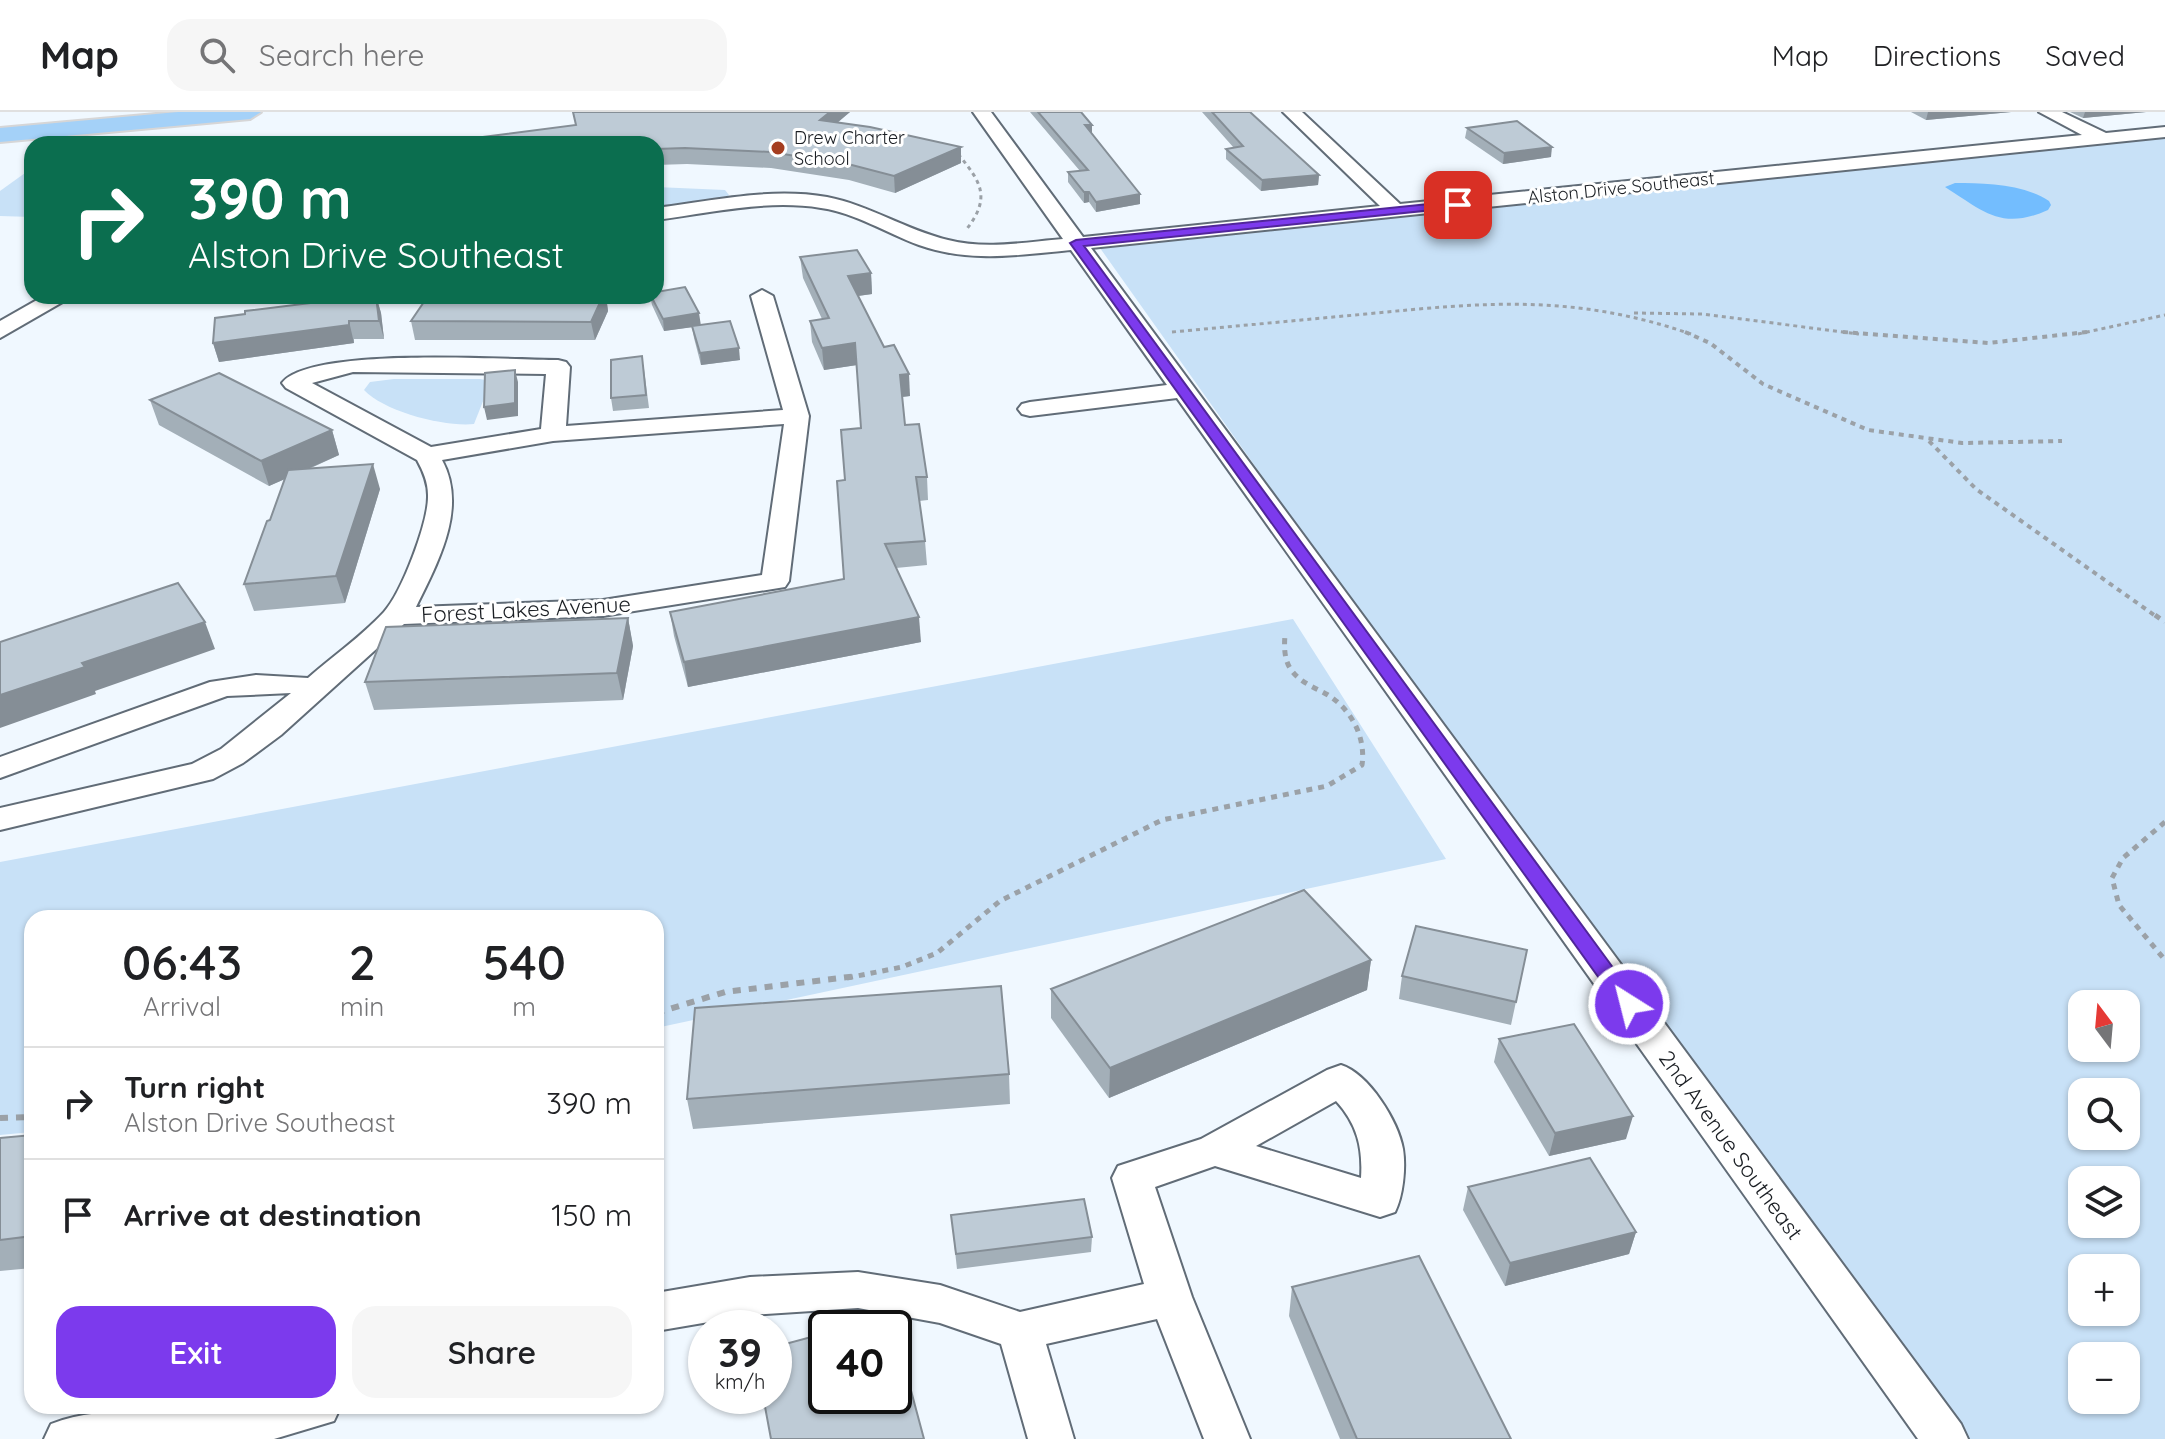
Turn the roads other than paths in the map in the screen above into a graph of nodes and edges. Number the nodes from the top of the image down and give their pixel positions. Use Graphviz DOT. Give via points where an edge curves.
graph roads {
  1 [pos="250,112"];
  2 [pos="982,112"];
  3 [pos="1292,112"];
  4 [pos="2048,112"];
  5 [pos="2165,132"];
  6 [pos="0,135"];
  7 [pos="2103,138"];
  8 [pos="1396,211"];
  9 [pos="664,212"];
  10 [pos="1076,243"];
  11 [pos="762,296"];
  12 [pos="43,304"];
  13 [pos="0,331"];
  14 [pos="1183,390"];
  15 [pos="1030,409"];
  16 [pos="797,416"];
  17 [pos="553,434"];
  18 [pos="427,455"];
  19 [pos="396,616"];
  20 [pos="314,688"];
  21 [pos="0,768"];
  22 [pos="0,819"];
  23 [pos="1215,1150"];
  24 [pos="1170,1297"];
  25 [pos="664,1311"];
  26 [pos="1020,1331"];
  27 [pos="286,1414"];
  28 [pos="67,1439"];
  29 [pos="1051,1439"];
  30 [pos="1227,1439"];
  31 [pos="1945,1439"];
  1 -- 6 [label="main road"];
  2 -- 10 [label="street, 2nd Avenue Southeast"];
  3 -- 8 [label="street"];
  4 -- 7 [label="street"];
  5 -- 7 [label="street, Alston Drive Southeast"];
  7 -- 8 [label="street, Alston Drive Southeast"];
  8 -- 10 [label="street, Alston Drive Southeast"];
  9 -- 10 [label="street, Alston Drive Southeast" via="744,196 817,201 944,248 992,252"];
  10 -- 14 [label="street, 2nd Avenue Southeast"];
  11 -- 16 [label="street, Forest Lakes Avenue"];
  12 -- 13 [label="street"];
  14 -- 15 [label="street"];
  14 -- 31 [label="street, 2nd Avenue Southeast"];
  16 -- 17 [label="street"];
  16 -- 19 [label="street, Forest Lakes Avenue" via="775,581 603,608"];
  17 -- 18 [label="street"];
  17 -- 18 [label="street" via="558,367 353,365 294,383"];
  18 -- 19 [label="street, Forest Lakes Avenue" via="439,478 441,504 408,600"];
  19 -- 20 [label="street, Forest Lakes Avenue"];
  20 -- 21 [label="street" via="289,682 221,688"];
  20 -- 22 [label="street, Forest Lakes Avenue" via="270,728 202,772"];
  23 -- 24 [label="street" via="1132,1178"];
  24 -- 26 [label="street"];
  24 -- 30 [label="street"];
  25 -- 26 [label="street" via="750,1296 858,1290 940,1304"];
  26 -- 29 [label="street"];
  27 -- 28 [label="street" via="190,1433 135,1431"];
}
